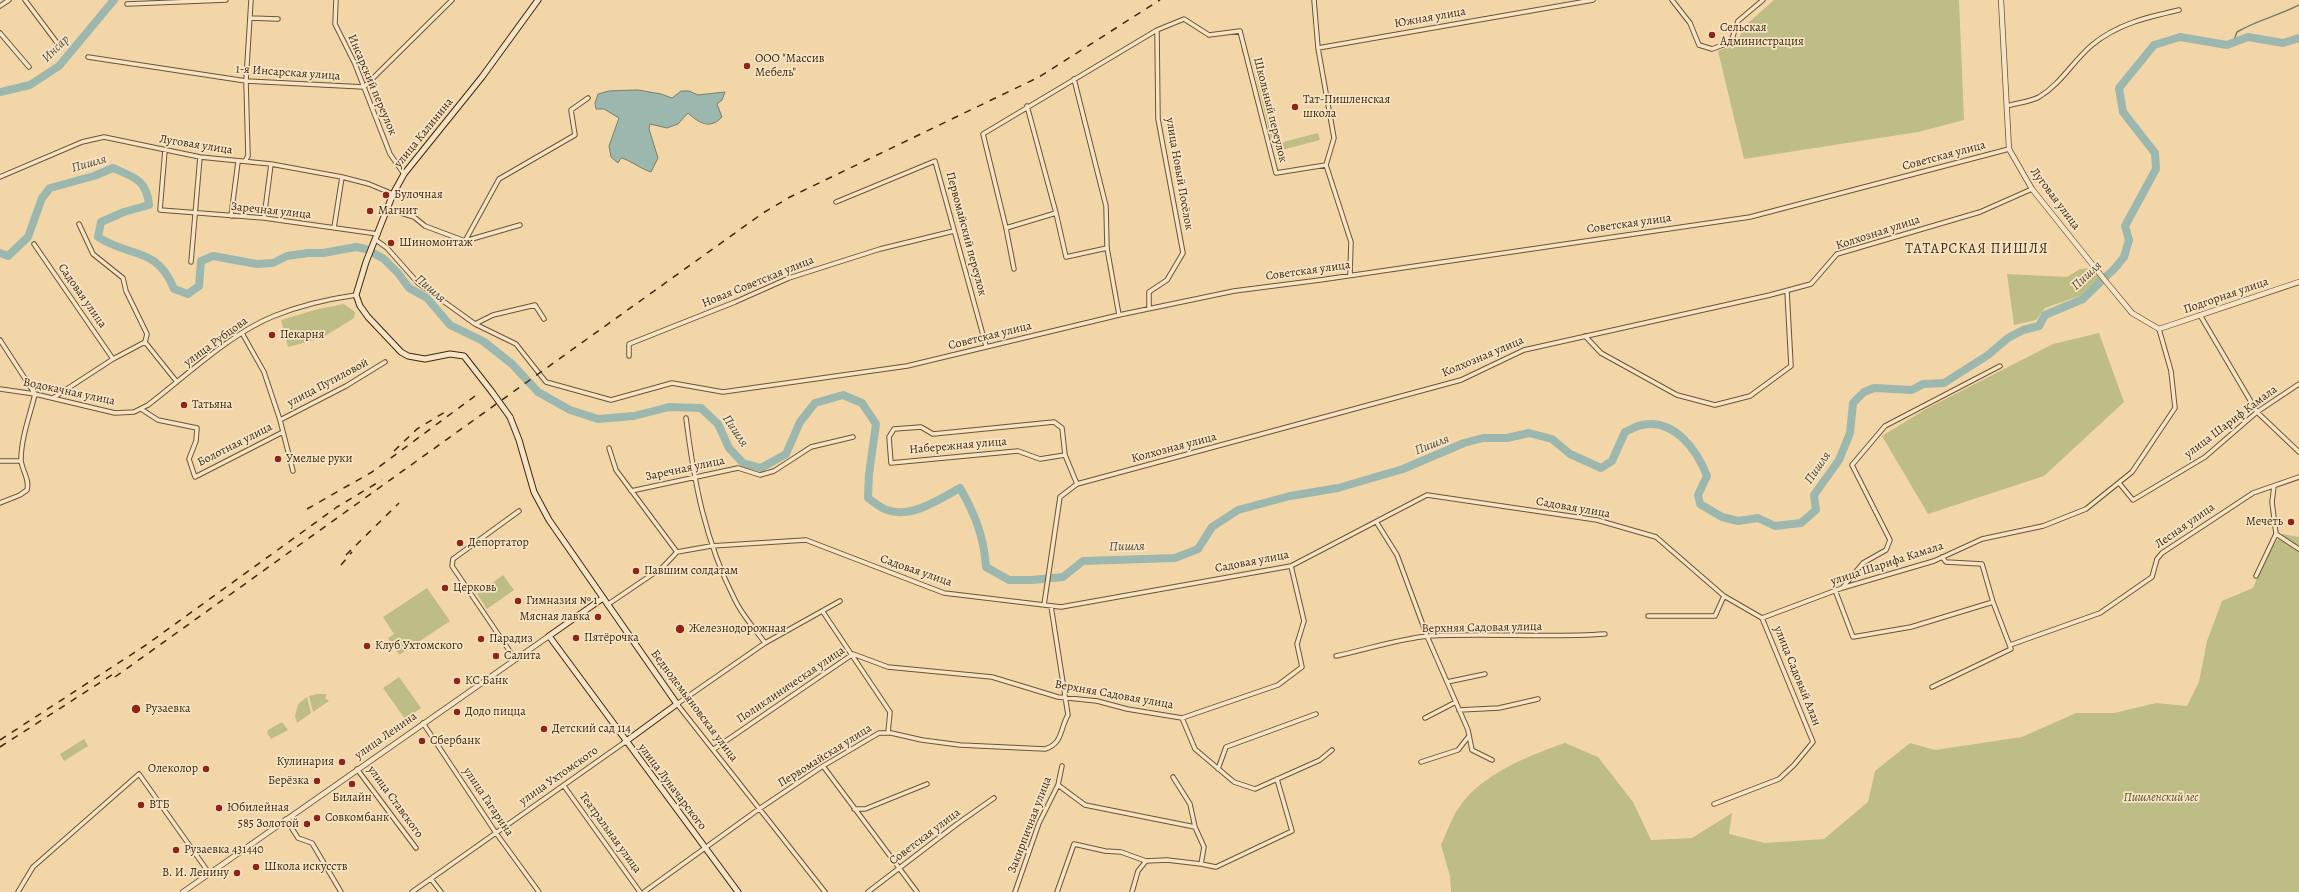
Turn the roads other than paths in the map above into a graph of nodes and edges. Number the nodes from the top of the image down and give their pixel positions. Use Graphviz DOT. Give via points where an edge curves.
graph roads {
  1 [pos="9,0"];
  2 [pos="25,0"];
  3 [pos="226,0"];
  4 [pos="251,0"];
  5 [pos="336,0"];
  6 [pos="452,0"];
  7 [pos="538,0"];
  8 [pos="1314,0"];
  9 [pos="1593,0"];
  10 [pos="1672,0"];
  11 [pos="1763,0"];
  12 [pos="2001,0"];
  13 [pos="127,4"];
  14 [pos="0,6"];
  15 [pos="2179,10"];
  16 [pos="250,18"];
  17 [pos="278,19"];
  18 [pos="1157,30"];
  19 [pos="0,33"];
  20 [pos="58,44"];
  21 [pos="1318,48"];
  22 [pos="88,57"];
  23 [pos="29,67"];
  24 [pos="1074,79"];
  25 [pos="246,81"];
  26 [pos="364,87"];
  27 [pos="588,98"];
  28 [pos="1027,106"];
  29 [pos="2007,106"];
  30 [pos="2009,149"];
  31 [pos="165,150"];
  32 [pos="200,157"];
  33 [pos="245,161"];
  34 [pos="238,162"];
  35 [pos="271,164"];
  36 [pos="1326,165"];
  37 [pos="404,174"];
  38 [pos="0,177"];
  39 [pos="342,177"];
  40 [pos="2032,189"];
  41 [pos="393,194"];
  42 [pos="836,202"];
  43 [pos="388,209"];
  44 [pos="1056,213"];
  45 [pos="195,214"];
  46 [pos="231,216"];
  47 [pos="264,218"];
  48 [pos="79,224"];
  49 [pos="520,225"];
  50 [pos="334,228"];
  51 [pos="1006,228"];
  52 [pos="954,231"];
  53 [pos="379,234"];
  54 [pos="465,242"];
  55 [pos="375,243"];
  56 [pos="34,244"];
  57 [pos="1107,248"];
  58 [pos="191,262"];
  59 [pos="1014,269"];
  60 [pos="1350,275"];
  61 [pos="2299,282"];
  62 [pos="1787,291"];
  63 [pos="356,295"];
  64 [pos="1149,308"];
  65 [pos="1119,315"];
  66 [pos="2200,315"];
  67 [pos="544,319"];
  68 [pos="475,324"];
  69 [pos="2159,329"];
  70 [pos="242,333"];
  71 [pos="1585,336"];
  72 [pos="0,340"];
  73 [pos="145,342"];
  74 [pos="986,346"];
  75 [pos="629,356"];
  76 [pos="113,359"];
  77 [pos="385,362"];
  78 [pos="2000,366"];
  79 [pos="177,382"];
  80 [pos="2299,384"];
  81 [pos="0,389"];
  82 [pos="36,394"];
  83 [pos="53,398"];
  84 [pos="141,409"];
  85 [pos="2257,412"];
  86 [pos="686,418"];
  87 [pos="280,420"];
  88 [pos="283,432"];
  89 [pos="853,437"];
  90 [pos="609,448"];
  91 [pos="2299,452"];
  92 [pos="1065,455"];
  93 [pos="0,461"];
  94 [pos="21,461"];
  95 [pos="293,471"];
  96 [pos="2299,477"];
  97 [pos="694,479"];
  98 [pos="2119,483"];
  99 [pos="1077,484"];
  100 [pos="2274,486"];
  101 [pos="630,491"];
  102 [pos="0,504"];
  103 [pos="519,512"];
  104 [pos="1377,523"];
  105 [pos="2276,534"];
  106 [pos="711,546"];
  107 [pos="2299,549"];
  108 [pos="677,552"];
  109 [pos="1942,557"];
  110 [pos="1291,566"];
  111 [pos="2256,576"];
  112 [pos="1842,588"];
  113 [pos="1835,590"];
  114 [pos="1724,596"];
  115 [pos="603,598"];
  116 [pos="840,601"];
  117 [pos="1993,602"];
  118 [pos="607,605"];
  119 [pos="1044,605"];
  120 [pos="1051,606"];
  121 [pos="823,612"];
  122 [pos="1648,616"];
  123 [pos="1762,618"];
  124 [pos="1605,634"];
  125 [pos="549,636"];
  126 [pos="1427,636"];
  127 [pos="765,643"];
  128 [pos="2010,645"];
  129 [pos="851,656"];
  130 [pos="1336,656"];
  131 [pos="515,659"];
  132 [pos="1485,674"];
  133 [pos="1447,682"];
  134 [pos="1024,687"];
  135 [pos="1932,687"];
  136 [pos="1065,698"];
  137 [pos="1538,699"];
  138 [pos="1456,702"];
  139 [pos="677,704"];
  140 [pos="1459,710"];
  141 [pos="1316,714"];
  142 [pos="1182,718"];
  143 [pos="1425,718"];
  144 [pos="423,723"];
  145 [pos="888,732"];
  146 [pos="1469,736"];
  147 [pos="625,742"];
  148 [pos="714,749"];
  149 [pos="1332,750"];
  150 [pos="1492,760"];
  151 [pos="1421,762"];
  152 [pos="823,766"];
  153 [pos="1062,766"];
  154 [pos="358,769"];
  155 [pos="1218,769"];
  156 [pos="1173,777"];
  157 [pos="1277,779"];
  158 [pos="927,784"];
  159 [pos="1058,785"];
  160 [pos="564,786"];
  161 [pos="994,798"];
  162 [pos="1714,804"];
  163 [pos="759,809"];
  164 [pos="854,809"];
  165 [pos="286,819"];
  166 [pos="1195,827"];
  167 [pos="496,833"];
  168 [pos="416,848"];
  169 [pos="706,848"];
  170 [pos="1146,861"];
  171 [pos="1201,864"];
  172 [pos="899,868"];
  173 [pos="209,873"];
  174 [pos="431,879"];
  175 [pos="18,892"];
  176 [pos="182,892"];
  177 [pos="341,892"];
  178 [pos="412,892"];
  179 [pos="441,892"];
  180 [pos="539,892"];
  181 [pos="640,892"];
  182 [pos="644,892"];
  183 [pos="738,892"];
  184 [pos="825,892"];
  185 [pos="868,892"];
  186 [pos="917,892"];
  187 [pos="1015,892"];
  188 [pos="1059,892"];
  189 [pos="1132,892"];
  1 -- 14 [label="street"];
  2 -- 20 [label="street"];
  3 -- 13 [label="street"];
  4 -- 16 [label="street"];
  5 -- 26 [label="street, Инсарский переулок" via="335,24"];
  6 -- 26 [label="street"];
  7 -- 37 [label="main road, улица Калинина" via="482,77"];
  8 -- 21 [label="street"];
  9 -- 21 [label="street, Южная улица"];
  10 -- 11 [label="street" via="1690,23 1699,46 1712,49 1732,42 1738,21"];
  12 -- 29 [label="street, Луговая улица"];
  15 -- 29 [label="street" via="2134,21 2109,33 2091,46 2062,79 2039,97"];
  16 -- 17 [label="street"];
  16 -- 25 [label="street"];
  18 -- 24 [label="street"];
  18 -- 36 [label="street, Школьный переулок" via="1184,19 1209,35 1240,31 1276,173"];
  18 -- 64 [label="street, улица Новый Посёлок" via="1158,119 1183,253 1167,280 1149,292"];
  19 -- 23 [label="street"];
  21 -- 36 [label="street" via="1334,138"];
  22 -- 25 [label="street, 1-я Инсарская улица"];
  24 -- 28 [label="street"];
  24 -- 57 [label="street" via="1106,206"];
  25 -- 26 [label="street, 1-я Инсарская улица"];
  25 -- 33 [label="street" via="248,156"];
  26 -- 37 [label="street, Инсарский переулок" via="390,154"];
  27 -- 54 [label="street" via="571,110 575,135 499,179"];
  28 -- 44 [label="street"];
  28 -- 51 [label="street" via="983,134"];
  29 -- 30 [label="street, Луговая улица"];
  30 -- 40 [label="street, Луговая улица"];
  30 -- 60 [label="street, Советская улица" via="1750,217"];
  31 -- 32 [label="street, Луговая улица"];
  31 -- 38 [label="street, Луговая улица" via="104,137 82,142"];
  31 -- 45 [label="street, Заречная улица" via="160,210"];
  32 -- 34 [label="street, Луговая улица"];
  32 -- 45 [label="street"];
  33 -- 34 [label="street, Луговая улица"];
  33 -- 35 [label="street, Луговая улица"];
  34 -- 46 [label="street"];
  35 -- 39 [label="street, Луговая улица"];
  35 -- 47 [label="street"];
  36 -- 60 [label="street" via="1351,242"];
  37 -- 41 [label="main road, улица Калинина"];
  39 -- 41 [label="street, Луговая улица" via="370,184"];
  39 -- 50 [label="street"];
  40 -- 62 [label="street, Колхозная улица" via="1980,212 1837,254 1811,284"];
  40 -- 69 [label="street, Луговая улица" via="2132,313"];
  41 -- 43 [label="main road, улица Калинина"];
  42 -- 52 [label="street, Первомайский переулок" via="935,161"];
  43 -- 53 [label="main road, улица Калинина"];
  43 -- 54 [label="street" via="414,217 424,226"];
  44 -- 51 [label="street"];
  44 -- 57 [label="street" via="1066,257"];
  45 -- 46 [label="street, Заречная улица"];
  45 -- 58 [label="street"];
  46 -- 47 [label="street, Заречная улица"];
  47 -- 50 [label="street, Заречная улица"];
  48 -- 73 [label="street" via="93,254 123,278 126,291 147,334"];
  49 -- 54 [label="street"];
  50 -- 53 [label="street, Заречная улица"];
  51 -- 59 [label="street"];
  52 -- 74 [label="street, Первомайский переулок"];
  52 -- 75 [label="street, Новая Советская улица" via="880,248 789,278 629,344"];
  53 -- 55 [label="main road, улица Калинина"];
  55 -- 63 [label="main road, улица Калинина"];
  55 -- 68 [label="street" via="387,248 418,283"];
  56 -- 76 [label="street, Садовая улица"];
  57 -- 65 [label="street"];
  60 -- 64 [label="street, Советская улица" via="1234,291"];
  61 -- 66 [label="street, Подгорная улица"];
  62 -- 71 [label="street, Колхозная улица"];
  62 -- 71 [label="street" via="1791,366 1750,396 1715,405 1678,395 1601,353"];
  63 -- 70 [label="street, улица Рубцова" via="321,300 274,316"];
  63 -- 115 [label="main road, Беднодемьяновская улица, bridge" via="368,317 401,352 416,358 450,354 464,356 510,417 534,492 557,534"];
  64 -- 65 [label="street, Советская улица"];
  65 -- 74 [label="street, Советская улица"];
  66 -- 69 [label="street, Подгорная улица"];
  66 -- 85 [label="street"];
  67 -- 68 [label="street" via="535,305 493,315"];
  68 -- 74 [label="street, Советская улица" via="516,344 546,382 611,400 672,383 723,392 907,366"];
  69 -- 98 [label="street, улица Шарифа Камала" via="2171,371 2175,408 2132,472"];
  70 -- 79 [label="street, улица Рубцова"];
  70 -- 87 [label="street" via="264,372"];
  71 -- 99 [label="street, Колхозная улица" via="1524,350 1461,380"];
  72 -- 82 [label="street"];
  73 -- 76 [label="street"];
  73 -- 79 [label="street"];
  76 -- 83 [label="street"];
  77 -- 87 [label="street, улица Путиловой" via="346,386"];
  78 -- 112 [label="street" via="1885,426 1852,465 1890,540 1886,550 1863,563"];
  79 -- 84 [label="street, улица Рубцова"];
  80 -- 85 [label="street, улица Шариф Камала"];
  81 -- 82 [label="street, Водокачная улица"];
  82 -- 83 [label="street, Водокачная улица"];
  82 -- 94 [label="street"];
  83 -- 84 [label="street, Водокачная улица" via="115,413"];
  84 -- 88 [label="street, Болотная улица" via="158,420 197,428 196,441 189,459 195,477"];
  85 -- 91 [label="street"];
  85 -- 98 [label="street, улица Шариф Камала" via="2205,457 2132,500"];
  86 -- 97 [label="street"];
  87 -- 88 [label="street"];
  88 -- 95 [label="street"];
  89 -- 97 [label="street, Заречная улица" via="811,447 774,471 760,475 738,468"];
  90 -- 101 [label="street" via="616,470"];
  92 -- 92 [label="street, Набережная улица" via="1040,459 1018,451 891,462 889,437 894,429 920,427 933,434 1054,422 1062,428"];
  92 -- 99 [label="street"];
  93 -- 94 [label="street"];
  94 -- 102 [label="street" via="28,480 27,490 20,496"];
  96 -- 100 [label="street, Лесная улица"];
  97 -- 101 [label="street, Заречная улица"];
  97 -- 106 [label="street"];
  98 -- 109 [label="street, улица Шарифа Камала" via="2086,509 2043,526 1982,539"];
  99 -- 119 [label="street, Колхозная улица" via="1060,497"];
  100 -- 105 [label="street" via="2272,502"];
  100 -- 128 [label="street, Лесная улица" via="2238,501 2162,553 2157,559 2152,577 2100,613"];
  101 -- 108 [label="street"];
  103 -- 131 [label="street" via="453,559 452,566"];
  104 -- 110 [label="street, Садовая улица"];
  104 -- 114 [label="street, Садовая улица" via="1427,495 1597,520 1656,537"];
  104 -- 126 [label="street" via="1397,555"];
  105 -- 107 [label="street"];
  105 -- 111 [label="street"];
  106 -- 108 [label="street"];
  106 -- 119 [label="street, Садовая улица" via="806,540 944,593"];
  106 -- 127 [label="street" via="736,601"];
  108 -- 118 [label="street" via="663,567"];
  109 -- 112 [label="street, улица Шарифа Камала"];
  109 -- 117 [label="street" via="1946,562 1982,564"];
  110 -- 120 [label="street, Садовая улица" via="1061,607"];
  110 -- 142 [label="street, Верхняя Садовая улица" via="1304,621 1297,644 1302,667 1278,685"];
  112 -- 113 [label="street, улица Шарифа Камала"];
  113 -- 117 [label="street" via="1854,637 1911,627"];
  113 -- 123 [label="street, улица Шарифа Камала"];
  114 -- 122 [label="street" via="1715,616"];
  114 -- 123 [label="street, Садовая улица"];
  115 -- 118 [label="main road, Беднодемьяновская улица"];
  115 -- 125 [label="main road, улица Ленина"];
  116 -- 121 [label="street, улица Ухтомского"];
  117 -- 128 [label="street"];
  118 -- 139 [label="main road, Беднодемьяновская улица"];
  119 -- 120 [label="street, Садовая улица"];
  120 -- 136 [label="street"];
  121 -- 127 [label="street, улица Ухтомского"];
  121 -- 129 [label="street"];
  123 -- 162 [label="street, улица Садовый Алан" via="1813,742 1779,780"];
  124 -- 126 [label="street, Верхняя Садовая улица" via="1557,637"];
  125 -- 131 [label="street, улица Ленина"];
  125 -- 147 [label="main road, улица Луначарского"];
  126 -- 130 [label="street, Верхняя Садовая улица"];
  126 -- 133 [label="street"];
  127 -- 139 [label="street, улица Ухтомского"];
  128 -- 135 [label="street, Лесная улица" via="2011,649"];
  129 -- 134 [label="street, Поликлиническая улица" via="853,654 888,667 992,677"];
  129 -- 145 [label="street" via="890,712"];
  129 -- 148 [label="street, Поликлиническая улица"];
  131 -- 144 [label="street, улица Ленина"];
  132 -- 133 [label="street"];
  133 -- 138 [label="street"];
  134 -- 136 [label="street, Верхняя Садовая улица"];
  136 -- 142 [label="street, Верхняя Садовая улица" via="1097,701"];
  136 -- 145 [label="street, Первомайская улица" via="1068,715 1062,724 1061,737 1053,747 1046,749 960,745"];
  137 -- 140 [label="street" via="1499,708"];
  138 -- 140 [label="street"];
  138 -- 143 [label="street"];
  139 -- 147 [label="main road, улица Ухтомского"];
  139 -- 148 [label="street, Беднодемьяновская улица"];
  140 -- 146 [label="street"];
  141 -- 155 [label="street" via="1226,747"];
  142 -- 155 [label="street" via="1195,749"];
  144 -- 154 [label="street, улица Ленина"];
  144 -- 167 [label="street, улица Гагарина"];
  145 -- 152 [label="street, Первомайская улица" via="879,733"];
  146 -- 150 [label="street" via="1472,750"];
  146 -- 151 [label="street" via="1458,750"];
  147 -- 160 [label="street, улица Ухтомского"];
  147 -- 169 [label="main road, улица Луначарского"];
  148 -- 163 [label="street, Беднодемьяновская улица"];
  149 -- 157 [label="street" via="1320,760"];
  152 -- 163 [label="street, Первомайская улица"];
  152 -- 164 [label="street"];
  153 -- 159 [label="street, Закирпичная улица"];
  154 -- 165 [label="street, улица Ленина"];
  154 -- 168 [label="street, улица Ставского"];
  155 -- 157 [label="street" via="1234,782 1255,789"];
  156 -- 166 [label="street" via="1190,804"];
  157 -- 171 [label="street" via="1292,832 1216,867"];
  158 -- 164 [label="street" via="864,809"];
  159 -- 166 [label="street" via="1085,805"];
  159 -- 187 [label="street, Закирпичная улица" via="1039,823"];
  160 -- 167 [label="street, улица Ухтомского"];
  160 -- 181 [label="street, Театральная улица"];
  161 -- 172 [label="street, Советская улица"];
  163 -- 169 [label="street, Первомайская улица"];
  163 -- 184 [label="street, Беднодемьяновская улица"];
  164 -- 172 [label="street"];
  165 -- 173 [label="street, улица Ленина"];
  165 -- 177 [label="street" via="298,838 312,843"];
  166 -- 171 [label="street" via="1204,847"];
  167 -- 174 [label="street, улица Ухтомского"];
  167 -- 180 [label="street, улица Гагарина"];
  169 -- 182 [label="street, Первомайская улица"];
  169 -- 183 [label="main road, улица Луначарского"];
  170 -- 171 [label="street" via="1167,860"];
  170 -- 188 [label="street" via="1121,852 1074,844"];
  170 -- 189 [label="street" via="1138,871"];
  172 -- 185 [label="street, Советская улица"];
  172 -- 186 [label="street"];
  173 -- 175 [label="street" via="139,774 33,867"];
  173 -- 176 [label="street, улица Ленина"];
  174 -- 178 [label="street, улица Ухтомского"];
  174 -- 179 [label="street"];
}
